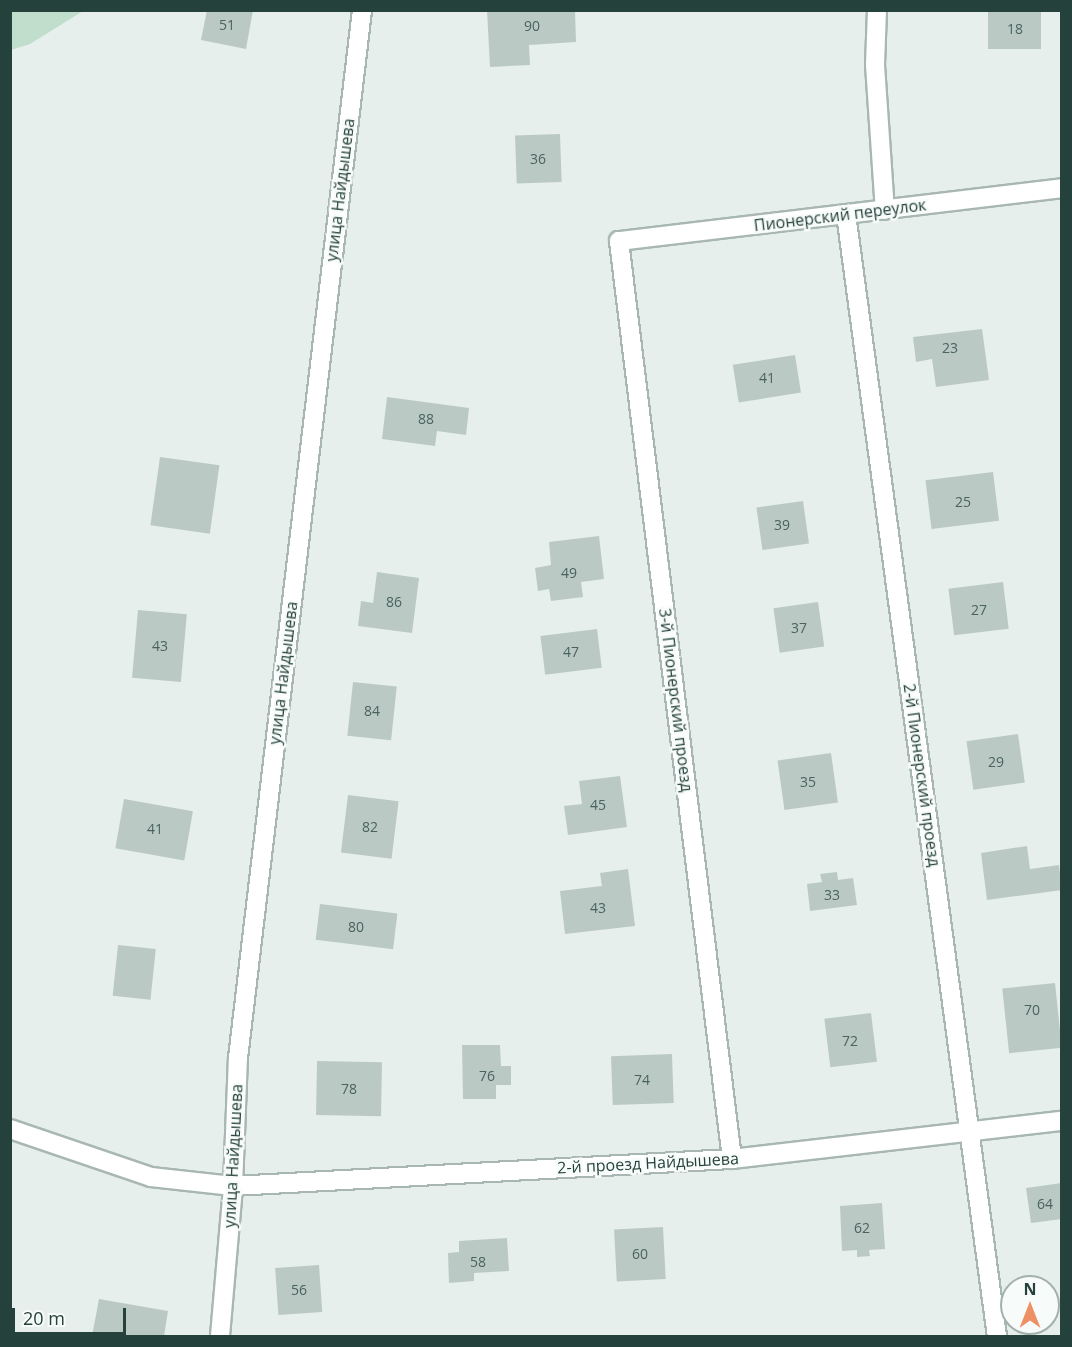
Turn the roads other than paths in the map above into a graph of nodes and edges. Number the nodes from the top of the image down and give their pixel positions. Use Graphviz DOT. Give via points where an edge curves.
graph roads {
  1 [pos="362,10"];
  2 [pos="878,10"];
  3 [pos="1062,188"];
  4 [pos="885,210"];
  5 [pos="846,214"];
  6 [pos="619,241"];
  7 [pos="1062,1121"];
  8 [pos="10,1128"];
  9 [pos="971,1132"];
  10 [pos="732,1159"];
  11 [pos="233,1186"];
  12 [pos="220,1336"];
  13 [pos="997,1336"];
  1 -- 11 [label="street, улица Найдышева" via="238,1058"];
  2 -- 4 [label="street" via="875,65"];
  3 -- 4 [label="street, Пионерский переулок"];
  4 -- 5 [label="street, Пионерский переулок"];
  5 -- 6 [label="street, Пионерский переулок"];
  5 -- 9 [label="street, 2-й Пионерский проезд"];
  6 -- 10 [label="street, 3-й Пионерский проезд"];
  7 -- 9 [label="street, 2-й проезд Найдышева"];
  8 -- 11 [label="street, 2-й проезд Найдышева" via="151,1177"];
  9 -- 10 [label="street, 2-й проезд Найдышева"];
  9 -- 13 [label="street, 2-й Пионерский проезд"];
  10 -- 11 [label="street, 2-й проезд Найдышева"];
  11 -- 12 [label="street, улица Найдышева"];
}
